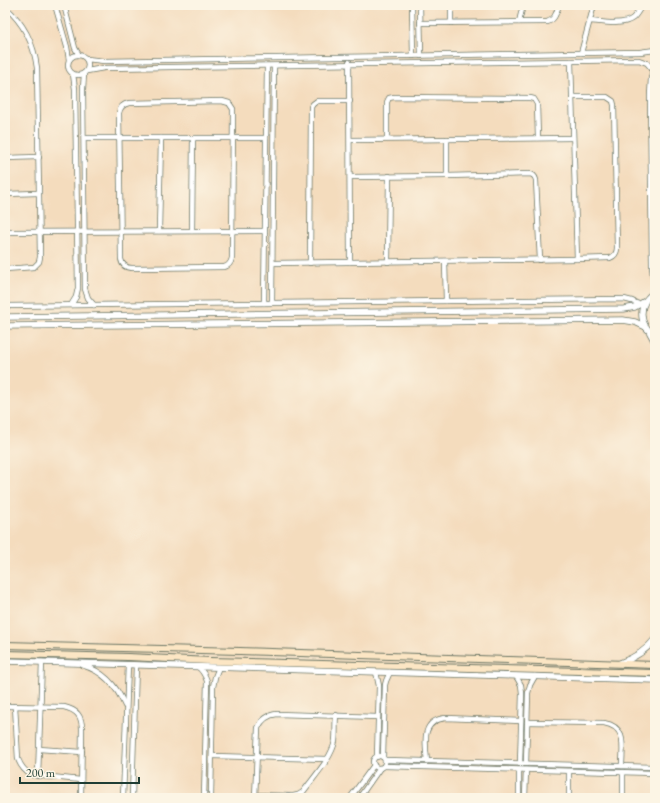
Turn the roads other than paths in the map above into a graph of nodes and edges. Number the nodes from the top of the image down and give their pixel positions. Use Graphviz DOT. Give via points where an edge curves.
graph roads {
  1 [pos="55,5"];
  2 [pos="64,5"];
  3 [pos="412,5"];
  4 [pos="420,5"];
  5 [pos="451,5"];
  6 [pos="524,5"];
  7 [pos="559,5"];
  8 [pos="594,5"];
  9 [pos="642,5"];
  10 [pos="5,7"];
  11 [pos="590,21"];
  12 [pos="519,22"];
  13 [pos="420,23"];
  14 [pos="451,23"];
  15 [pos="655,50"];
  16 [pos="581,53"];
  17 [pos="79,55"];
  18 [pos="413,56"];
  19 [pos="421,56"];
  20 [pos="349,57"];
  21 [pos="86,59"];
  22 [pos="69,60"];
  23 [pos="655,60"];
  24 [pos="571,61"];
  25 [pos="349,64"];
  26 [pos="267,66"];
  27 [pos="274,66"];
  28 [pos="653,70"];
  29 [pos="85,72"];
  30 [pos="72,74"];
  31 [pos="572,97"];
  32 [pos="350,101"];
  33 [pos="84,138"];
  34 [pos="120,138"];
  35 [pos="161,138"];
  36 [pos="193,138"];
  37 [pos="233,138"];
  38 [pos="266,138"];
  39 [pos="538,138"];
  40 [pos="573,138"];
  41 [pos="447,139"];
  42 [pos="350,140"];
  43 [pos="387,140"];
  44 [pos="39,157"];
  45 [pos="5,158"];
  46 [pos="389,176"];
  47 [pos="447,176"];
  48 [pos="350,177"];
  49 [pos="39,193"];
  50 [pos="5,194"];
  51 [pos="85,231"];
  52 [pos="120,231"];
  53 [pos="159,231"];
  54 [pos="192,231"];
  55 [pos="232,231"];
  56 [pos="265,231"];
  57 [pos="5,232"];
  58 [pos="40,232"];
  59 [pos="77,232"];
  60 [pos="577,259"];
  61 [pos="540,260"];
  62 [pos="445,261"];
  63 [pos="350,262"];
  64 [pos="388,262"];
  65 [pos="272,263"];
  66 [pos="310,263"];
  67 [pos="5,269"];
  68 [pos="654,291"];
  69 [pos="446,301"];
  70 [pos="264,303"];
  71 [pos="272,303"];
  72 [pos="642,303"];
  73 [pos="71,305"];
  74 [pos="94,305"];
  75 [pos="5,306"];
  76 [pos="5,317"];
  77 [pos="5,326"];
  78 [pos="647,329"];
  79 [pos="655,335"];
  80 [pos="655,342"];
  81 [pos="655,639"];
  82 [pos="5,645"];
  83 [pos="5,654"];
  84 [pos="128,657"];
  85 [pos="5,661"];
  86 [pos="42,662"];
  87 [pos="78,664"];
  88 [pos="128,664"];
  89 [pos="210,664"];
  90 [pos="619,664"];
  91 [pos="136,665"];
  92 [pos="655,665"];
  93 [pos="198,667"];
  94 [pos="219,667"];
  95 [pos="376,672"];
  96 [pos="390,672"];
  97 [pos="655,673"];
  98 [pos="516,676"];
  99 [pos="535,676"];
  100 [pos="655,680"];
  101 [pos="127,688"];
  102 [pos="136,689"];
  103 [pos="522,693"];
  104 [pos="528,693"];
  105 [pos="5,706"];
  106 [pos="15,706"];
  107 [pos="40,707"];
  108 [pos="126,708"];
  109 [pos="336,715"];
  110 [pos="378,716"];
  111 [pos="521,721"];
  112 [pos="527,722"];
  113 [pos="39,749"];
  114 [pos="82,752"];
  115 [pos="212,756"];
  116 [pos="257,757"];
  117 [pos="377,757"];
  118 [pos="327,759"];
  119 [pos="384,759"];
  120 [pos="427,761"];
  121 [pos="520,764"];
  122 [pos="526,764"];
  123 [pos="374,765"];
  124 [pos="622,766"];
  125 [pos="382,767"];
  126 [pos="655,767"];
  127 [pos="519,770"];
  128 [pos="526,770"];
  129 [pos="570,771"];
  130 [pos="623,772"];
  131 [pos="655,773"];
  132 [pos="38,776"];
  133 [pos="81,780"];
  134 [pos="255,797"];
  135 [pos="81,798"];
  136 [pos="123,798"];
  137 [pos="132,798"];
  138 [pos="204,798"];
  139 [pos="211,798"];
  140 [pos="350,798"];
  141 [pos="359,798"];
  142 [pos="519,798"];
  143 [pos="525,798"];
  144 [pos="569,798"];
  145 [pos="623,798"];
  1 -- 22 [label="street"];
  2 -- 17 [label="street"];
  3 -- 18 [label="street"];
  4 -- 13 [label="street"];
  5 -- 14 [label="street"];
  6 -- 12 [label="street"];
  7 -- 12 [label="street" via="554,19 549,22"];
  8 -- 11 [label="street"];
  9 -- 11 [label="street" via="629,21"];
  10 -- 44 [label="street" via="24,28 35,55"];
  11 -- 16 [label="street"];
  12 -- 14 [label="street"];
  13 -- 14 [label="street"];
  13 -- 19 [label="street"];
  15 -- 16 [label="street"];
  16 -- 19 [label="street"];
  17 -- 21 [label="street"];
  17 -- 22 [label="street"];
  18 -- 19 [label="street"];
  18 -- 20 [label="street"];
  20 -- 21 [label="street" via="104,61"];
  20 -- 25 [label="street"];
  21 -- 29 [label="street" via="88,66"];
  22 -- 30 [label="street" via="68,67"];
  23 -- 28 [label="street"];
  24 -- 25 [label="street"];
  24 -- 28 [label="street" via="639,60 647,63"];
  24 -- 31 [label="street"];
  25 -- 27 [label="street"];
  25 -- 32 [label="street"];
  26 -- 27 [label="street"];
  26 -- 29 [label="street" via="104,68"];
  26 -- 38 [label="street"];
  27 -- 65 [label="street"];
  28 -- 68 [label="street" via="650,104"];
  29 -- 30 [label="street" via="77,76"];
  29 -- 33 [label="street"];
  30 -- 59 [label="street" via="75,88"];
  31 -- 40 [label="street"];
  31 -- 60 [label="street" via="608,97 614,105 616,252 610,258"];
  32 -- 42 [label="street"];
  32 -- 66 [label="street" via="317,101 311,107"];
  33 -- 34 [label="street"];
  33 -- 51 [label="street"];
  34 -- 35 [label="street"];
  34 -- 37 [label="street" via="120,110 126,103 222,100 229,103 233,109"];
  34 -- 52 [label="street"];
  35 -- 36 [label="street"];
  35 -- 53 [label="street"];
  36 -- 37 [label="street"];
  36 -- 54 [label="street"];
  37 -- 38 [label="street"];
  37 -- 55 [label="street"];
  38 -- 56 [label="street"];
  39 -- 40 [label="street"];
  39 -- 41 [label="street"];
  39 -- 43 [label="street" via="537,104 532,98 394,97 387,102"];
  40 -- 60 [label="street"];
  41 -- 43 [label="street"];
  41 -- 47 [label="street"];
  42 -- 43 [label="street"];
  42 -- 48 [label="street"];
  44 -- 45 [label="street"];
  44 -- 49 [label="street"];
  46 -- 47 [label="street"];
  46 -- 48 [label="street"];
  46 -- 64 [label="street"];
  47 -- 61 [label="street" via="534,176"];
  48 -- 63 [label="street"];
  49 -- 50 [label="street"];
  49 -- 58 [label="street"];
  51 -- 52 [label="street"];
  51 -- 59 [label="street"];
  51 -- 74 [label="street" via="85,289"];
  52 -- 53 [label="street"];
  52 -- 55 [label="street" via="122,261 124,266 134,268 226,266 232,258"];
  53 -- 54 [label="street"];
  54 -- 55 [label="street"];
  55 -- 56 [label="street"];
  56 -- 70 [label="street"];
  57 -- 58 [label="street"];
  58 -- 59 [label="street"];
  58 -- 67 [label="street" via="38,264 32,268"];
  59 -- 73 [label="street" via="78,288"];
  60 -- 61 [label="street"];
  61 -- 62 [label="street"];
  62 -- 64 [label="street"];
  62 -- 69 [label="street"];
  63 -- 64 [label="street"];
  63 -- 66 [label="street"];
  65 -- 66 [label="street"];
  65 -- 71 [label="street"];
  68 -- 72 [label="street"];
  69 -- 71 [label="street"];
  69 -- 72 [label="street" via="624,299"];
  70 -- 71 [label="street"];
  70 -- 74 [label="street"];
  72 -- 76 [label="street" via="630,309"];
  72 -- 78 [label="street" via="642,314"];
  73 -- 74 [label="street"];
  73 -- 75 [label="street"];
  77 -- 78 [label="street" via="623,320 635,322"];
  78 -- 79 [label="street"];
  78 -- 80 [label="street"];
  81 -- 90 [label="street" via="640,653"];
  82 -- 90 [label="main road"];
  83 -- 84 [label="main road"];
  84 -- 88 [label="main road"];
  84 -- 89 [label="main road"];
  85 -- 86 [label="street"];
  86 -- 87 [label="street"];
  86 -- 107 [label="street"];
  87 -- 88 [label="street"];
  87 -- 108 [label="street" via="108,679 122,697"];
  88 -- 91 [label="street"];
  88 -- 101 [label="street"];
  89 -- 93 [label="street"];
  89 -- 94 [label="street"];
  89 -- 97 [label="main road"];
  90 -- 92 [label="main road"];
  91 -- 93 [label="street"];
  91 -- 102 [label="street"];
  93 -- 138 [label="street" via="206,675 207,681"];
  94 -- 95 [label="street"];
  94 -- 115 [label="street" via="213,687"];
  95 -- 96 [label="street"];
  95 -- 110 [label="street"];
  96 -- 98 [label="street"];
  96 -- 119 [label="street" via="385,685"];
  98 -- 99 [label="street"];
  98 -- 103 [label="street"];
  99 -- 100 [label="street"];
  99 -- 104 [label="street"];
  101 -- 102 [label="street"];
  101 -- 108 [label="street"];
  102 -- 137 [label="street"];
  103 -- 104 [label="street"];
  103 -- 111 [label="street"];
  104 -- 112 [label="street"];
  105 -- 106 [label="street"];
  106 -- 107 [label="street"];
  106 -- 132 [label="street" via="18,759 27,773"];
  107 -- 113 [label="street"];
  107 -- 114 [label="street" via="70,708 80,716"];
  108 -- 136 [label="street"];
  109 -- 110 [label="street"];
  109 -- 116 [label="street" via="278,714 265,718 258,728"];
  109 -- 118 [label="street" via="335,740"];
  110 -- 117 [label="street"];
  111 -- 120 [label="street" via="440,718 431,724 426,735"];
  111 -- 121 [label="street"];
  112 -- 122 [label="street"];
  112 -- 124 [label="street" via="612,724 622,736"];
  113 -- 114 [label="street"];
  113 -- 132 [label="street"];
  114 -- 133 [label="street"];
  115 -- 116 [label="street"];
  115 -- 139 [label="street"];
  116 -- 118 [label="street"];
  116 -- 134 [label="street"];
  117 -- 119 [label="street"];
  117 -- 123 [label="street"];
  118 -- 134 [label="street" via="303,792 298,795"];
  119 -- 120 [label="street"];
  119 -- 125 [label="street" via="385,764"];
  120 -- 121 [label="street"];
  121 -- 122 [label="street"];
  122 -- 124 [label="street"];
  123 -- 125 [label="street" via="376,768"];
  123 -- 140 [label="street"];
  124 -- 126 [label="street"];
  125 -- 127 [label="street"];
  125 -- 141 [label="street"];
  127 -- 128 [label="street"];
  127 -- 142 [label="street"];
  128 -- 129 [label="street"];
  128 -- 143 [label="street"];
  129 -- 130 [label="street"];
  129 -- 144 [label="street"];
  130 -- 131 [label="street"];
  130 -- 145 [label="street"];
  132 -- 133 [label="street"];
  133 -- 135 [label="street"];
}
